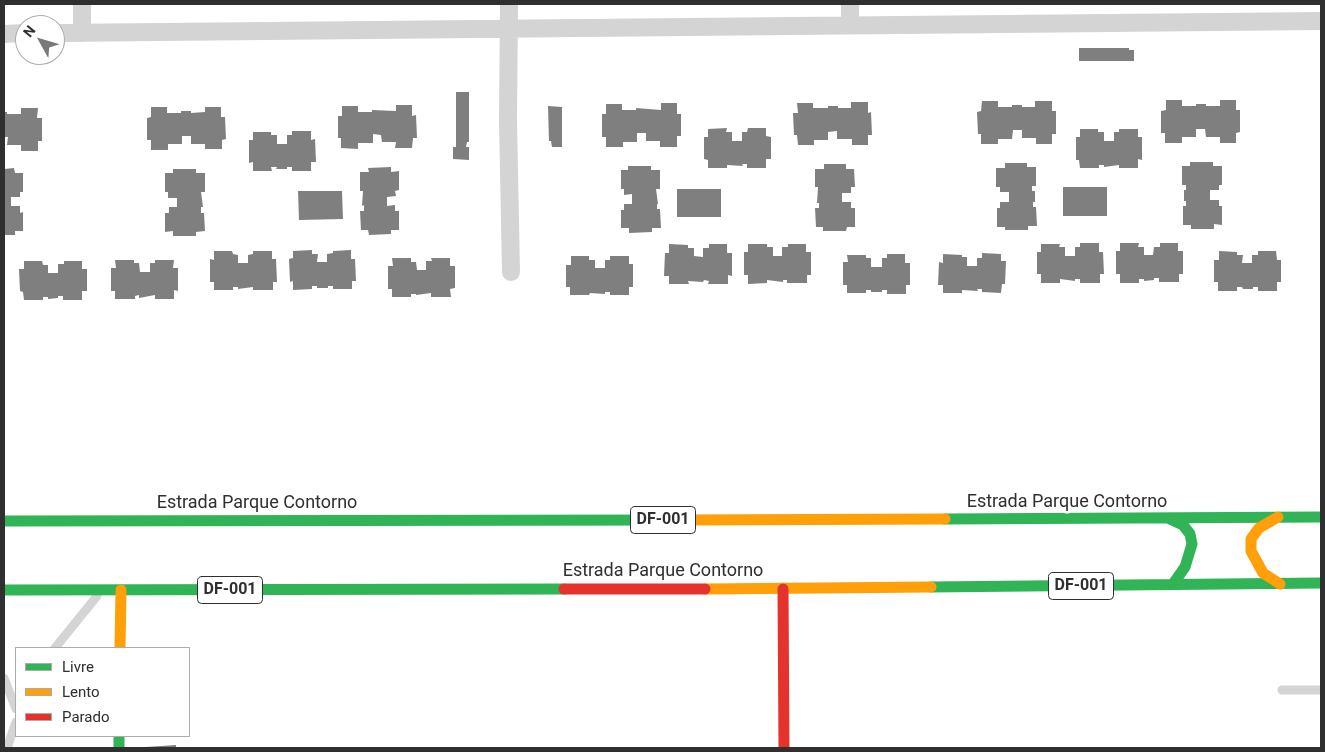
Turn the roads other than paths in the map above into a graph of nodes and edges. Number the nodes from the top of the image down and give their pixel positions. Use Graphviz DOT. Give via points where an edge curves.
graph roads {
  1 [pos="82,4"];
  2 [pos="509,4"];
  3 [pos="850,4"];
  4 [pos="1321,21"];
  5 [pos="850,25"];
  6 [pos="509,28"];
  7 [pos="65,33"];
  8 [pos="82,33"];
  9 [pos="511,272"];
  10 [pos="1278,517"];
  11 [pos="1321,517"];
  12 [pos="1170,519"];
  13 [pos="4,521"];
  14 [pos="1321,583"];
  15 [pos="1173,584"];
  16 [pos="1280,584"];
  17 [pos="783,589"];
  18 [pos="4,590"];
  19 [pos="101,590"];
  20 [pos="120,590"];
  21 [pos="56,647"];
  22 [pos="120,647"];
  23 [pos="4,678"];
  24 [pos="1282,690"];
  25 [pos="1321,690"];
  26 [pos="15,706"];
  27 [pos="15,725"];
  28 [pos="7,748"];
  29 [pos="784,748"];
  1 -- 8 [label="street"];
  2 -- 6 [label="street"];
  3 -- 5 [label="street"];
  4 -- 5 [label="street"];
  5 -- 6 [label="street"];
  6 -- 8 [label="street"];
  6 -- 9 [label="street"];
  7 -- 8 [label="street"];
  10 -- 11 [label="main road, Estrada Parque Contorno / DF-001"];
  10 -- 12 [label="main road, Estrada Parque Contorno / DF-001"];
  10 -- 16 [label="main road" via="1259,528 1251,539 1251,551 1263,573"];
  12 -- 13 [label="main road, Estrada Parque Contorno / DF-001"];
  12 -- 15 [label="main road" via="1183,525 1192,544 1185,567"];
  14 -- 16 [label="main road, Estrada Parque Contorno / DF-001"];
  15 -- 16 [label="main road, Estrada Parque Contorno / DF-001"];
  15 -- 17 [label="main road, Estrada Parque Contorno / DF-001"];
  17 -- 20 [label="main road, Estrada Parque Contorno / DF-001"];
  17 -- 29 [label="main road"];
  18 -- 19 [label="main road, Estrada Parque Contorno / DF-001"];
  19 -- 20 [label="main road, Estrada Parque Contorno / DF-001"];
  19 -- 21 [label="lane"];
  20 -- 22 [label="main road"];
  23 -- 26 [label="lane"];
  24 -- 25 [label="lane"];
  27 -- 28 [label="lane"];
}
